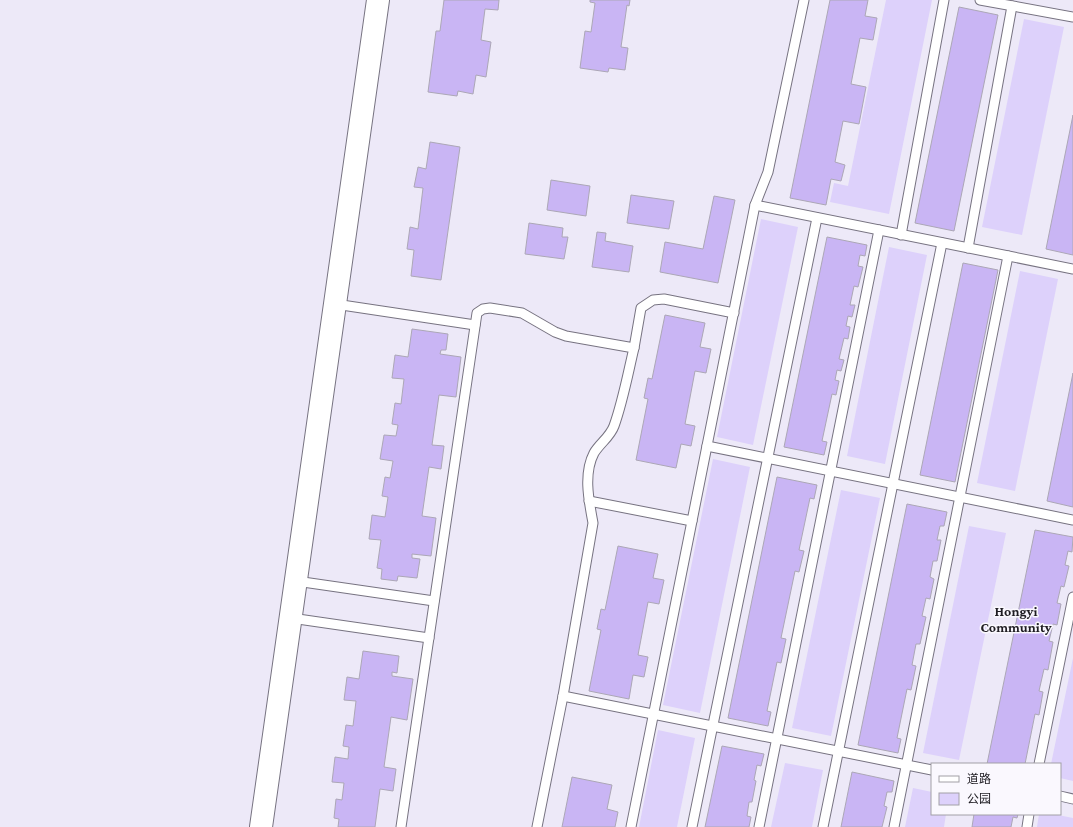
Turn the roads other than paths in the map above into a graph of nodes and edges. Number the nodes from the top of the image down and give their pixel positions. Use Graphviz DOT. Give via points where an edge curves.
graph roads {
  1 [pos="378,0"];
  2 [pos="804,0"];
  3 [pos="944,0"];
  4 [pos="980,0"];
  5 [pos="1012,6"];
  6 [pos="1073,17"];
  7 [pos="755,205"];
  8 [pos="817,218"];
  9 [pos="879,230"];
  10 [pos="901,235"];
  11 [pos="942,243"];
  12 [pos="968,248"];
  13 [pos="1008,256"];
  14 [pos="1073,269"];
  15 [pos="335,304"];
  16 [pos="734,313"];
  17 [pos="475,325"];
  18 [pos="634,348"];
  19 [pos="707,446"];
  20 [pos="768,458"];
  21 [pos="831,471"];
  22 [pos="893,484"];
  23 [pos="960,497"];
  24 [pos="589,501"];
  25 [pos="1073,520"];
  26 [pos="692,521"];
  27 [pos="296,581"];
  28 [pos="1073,597"];
  29 [pos="434,601"];
  30 [pos="291,618"];
  31 [pos="429,638"];
  32 [pos="563,696"];
  33 [pos="653,714"];
  34 [pos="713,726"];
  35 [pos="777,739"];
  36 [pos="839,752"];
  37 [pos="1039,763"];
  38 [pos="906,765"];
  39 [pos="931,770"];
  40 [pos="1061,796"];
  41 [pos="1073,798"];
  42 [pos="1029,815"];
  43 [pos="261,827"];
  44 [pos="401,827"];
  45 [pos="537,827"];
  46 [pos="631,827"];
  47 [pos="692,827"];
  48 [pos="759,827"];
  49 [pos="823,827"];
  50 [pos="894,827"];
  51 [pos="1027,827"];
  1 -- 15 [label="street"];
  2 -- 7 [label="lane" via="768,172"];
  3 -- 10 [label="lane"];
  4 -- 5 [label="lane"];
  5 -- 6 [label="lane"];
  5 -- 12 [label="lane"];
  7 -- 8 [label="lane"];
  7 -- 16 [label="lane"];
  8 -- 9 [label="lane"];
  8 -- 20 [label="lane"];
  9 -- 10 [label="lane"];
  9 -- 21 [label="lane"];
  10 -- 11 [label="lane"];
  11 -- 12 [label="lane"];
  11 -- 22 [label="lane"];
  12 -- 13 [label="lane"];
  13 -- 14 [label="lane"];
  13 -- 23 [label="lane"];
  15 -- 17 [label="lane"];
  15 -- 27 [label="street"];
  16 -- 18 [label="lane" via="664,299 653,300 641,308"];
  16 -- 19 [label="lane"];
  17 -- 18 [label="lane" via="477,313 490,308 522,313 566,336"];
  17 -- 29 [label="lane"];
  18 -- 24 [label="lane" via="618,415 607,438 594,453 588,481"];
  19 -- 20 [label="lane"];
  19 -- 26 [label="lane"];
  20 -- 21 [label="lane"];
  20 -- 34 [label="lane"];
  21 -- 22 [label="lane"];
  21 -- 35 [label="lane"];
  22 -- 23 [label="lane"];
  22 -- 36 [label="lane"];
  23 -- 25 [label="lane"];
  23 -- 38 [label="lane"];
  24 -- 26 [label="lane"];
  24 -- 32 [label="lane" via="594,523"];
  26 -- 33 [label="lane"];
  27 -- 29 [label="lane"];
  27 -- 30 [label="street"];
  28 -- 37 [label="lane"];
  29 -- 31 [label="lane"];
  30 -- 31 [label="lane"];
  30 -- 43 [label="street"];
  31 -- 44 [label="lane"];
  32 -- 33 [label="lane"];
  32 -- 45 [label="lane"];
  33 -- 34 [label="lane"];
  33 -- 46 [label="lane"];
  34 -- 35 [label="lane"];
  34 -- 47 [label="lane"];
  35 -- 36 [label="lane"];
  35 -- 48 [label="lane"];
  36 -- 38 [label="lane"];
  36 -- 49 [label="lane"];
  38 -- 39 [label="lane"];
  38 -- 50 [label="lane"];
  40 -- 41 [label="lane"];
  42 -- 51 [label="lane"];
}
